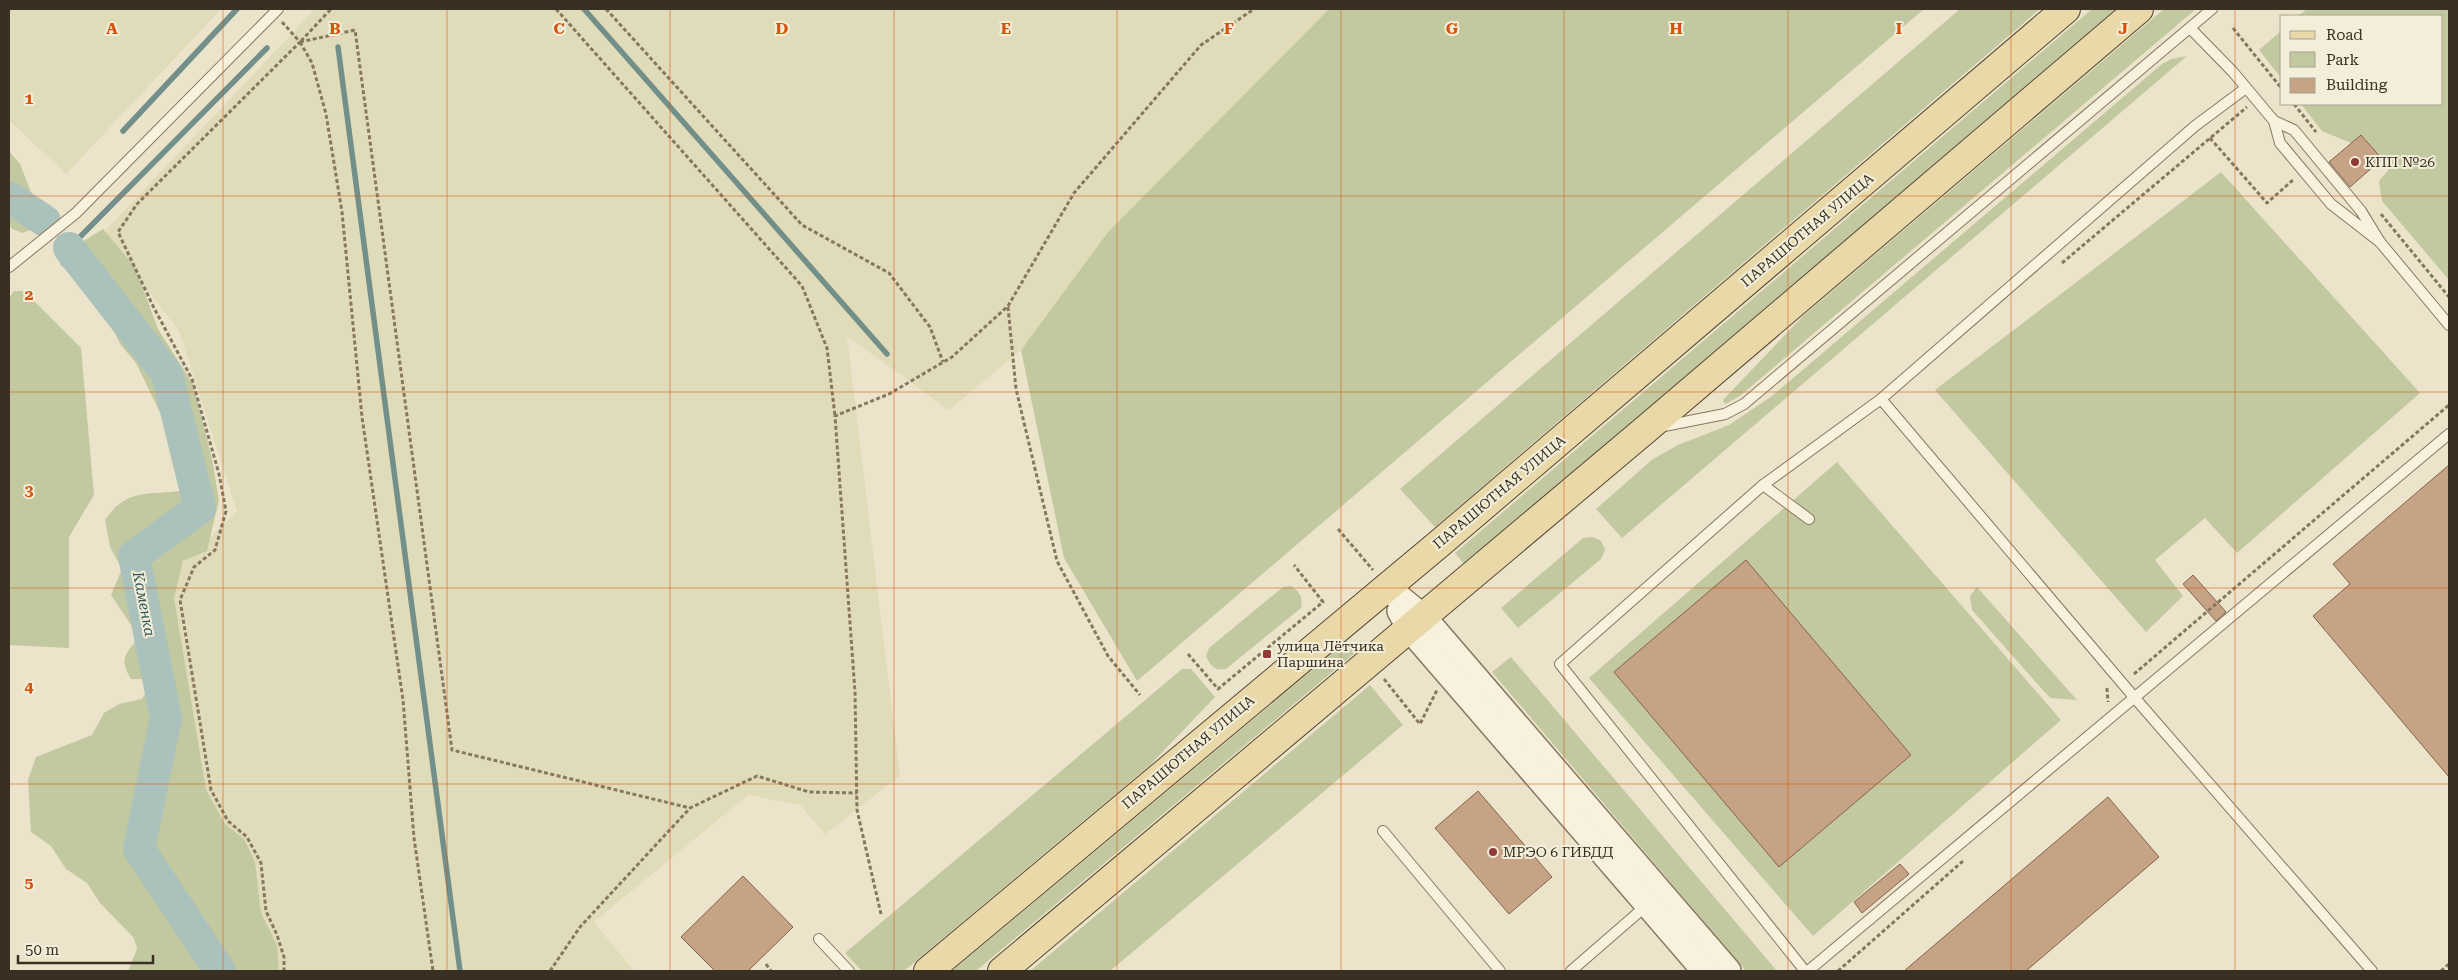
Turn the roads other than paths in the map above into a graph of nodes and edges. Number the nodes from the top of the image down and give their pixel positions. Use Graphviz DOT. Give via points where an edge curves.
graph roads {
  1 [pos="2066,9"];
  2 [pos="2139,9"];
  3 [pos="2212,9"];
  4 [pos="276,11"];
  5 [pos="2190,28"];
  6 [pos="2246,88"];
  7 [pos="2274,121"];
  8 [pos="2380,242"];
  9 [pos="9,265"];
  10 [pos="2449,325"];
  11 [pos="1881,399"];
  12 [pos="1645,430"];
  13 [pos="2449,434"];
  14 [pos="1763,484"];
  15 [pos="1809,519"];
  16 [pos="1386,587"];
  17 [pos="1417,623"];
  18 [pos="2134,697"];
  19 [pos="1383,831"];
  20 [pos="1647,905"];
  21 [pos="819,939"];
  22 [pos="849,971"];
  23 [pos="928,971"];
  24 [pos="1002,971"];
  25 [pos="1500,971"];
  26 [pos="1570,971"];
  27 [pos="1704,971"];
  28 [pos="1728,971"];
  29 [pos="1806,971"];
  30 [pos="2372,971"];
  1 -- 16 [label="main road, ПАРАШЮТНАЯ УЛИЦА"];
  2 -- 12 [label="main road"];
  3 -- 5 [label="lane"];
  4 -- 9 [label="lane" via="76,213"];
  5 -- 6 [label="lane"];
  5 -- 12 [label="lane" via="1744,404 1725,414"];
  6 -- 7 [label="lane"];
  6 -- 11 [label="lane" via="2195,126"];
  7 -- 8 [label="lane" via="2294,130 2361,211"];
  7 -- 8 [label="lane" via="2280,142 2331,204"];
  8 -- 10 [label="lane"];
  11 -- 14 [label="lane"];
  11 -- 18 [label="lane"];
  12 -- 17 [label="main road"];
  13 -- 18 [label="lane"];
  14 -- 15 [label="lane"];
  14 -- 29 [label="lane" via="1560,664"];
  16 -- 17 [label="street"];
  16 -- 23 [label="main road, ПАРАШЮТНАЯ УЛИЦА"];
  17 -- 20 [label="street"];
  17 -- 24 [label="main road"];
  17 -- 28 [label="street"];
  18 -- 29 [label="lane"];
  18 -- 30 [label="lane"];
  19 -- 25 [label="lane"];
  20 -- 26 [label="lane"];
  20 -- 27 [label="street"];
  21 -- 22 [label="lane"];
}
